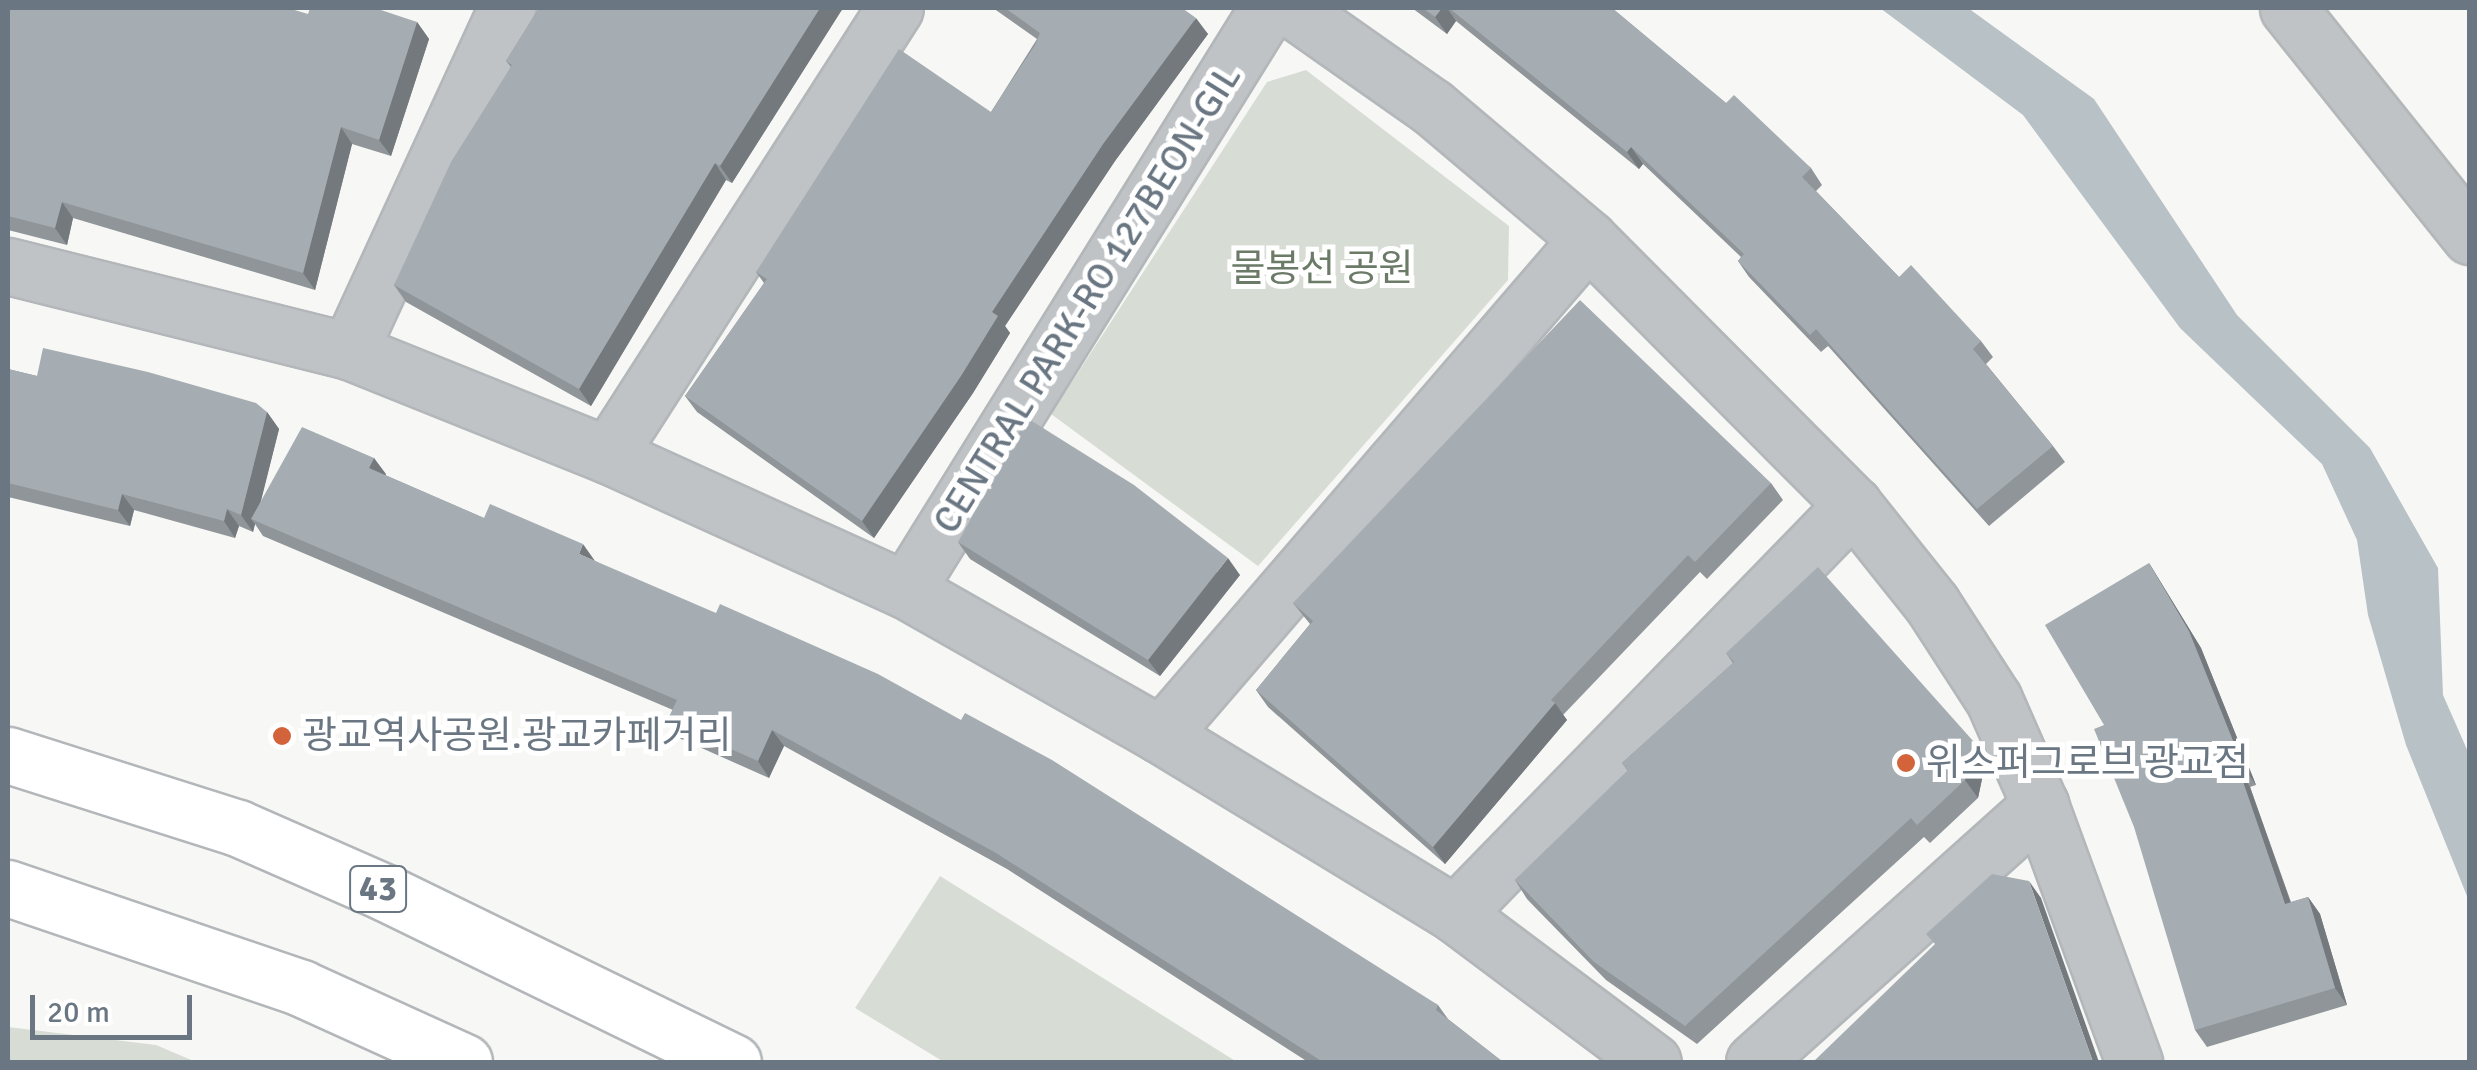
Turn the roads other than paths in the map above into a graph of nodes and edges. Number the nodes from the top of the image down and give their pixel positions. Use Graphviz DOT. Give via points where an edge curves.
graph roads {
  1 [pos="504,8"];
  2 [pos="895,8"];
  3 [pos="1268,8"];
  4 [pos="1291,8"];
  5 [pos="2288,8"];
  6 [pos="2470,236"];
  7 [pos="1588,239"];
  8 [pos="8,266"];
  9 [pos="350,352"];
  10 [pos="608,454"];
  11 [pos="1853,505"];
  12 [pos="906,590"];
  13 [pos="1161,735"];
  14 [pos="8,756"];
  15 [pos="2040,805"];
  16 [pos="8,888"];
  17 [pos="1455,914"];
  18 [pos="464,1062"];
  19 [pos="733,1062"];
  20 [pos="1653,1062"];
  21 [pos="1754,1062"];
  22 [pos="2134,1062"];
  1 -- 9 [label="street"];
  2 -- 10 [label="street"];
  3 -- 12 [label="street, CENTRAL PARK-RO 127BEON-GIL"];
  4 -- 7 [label="street" via="1432,107"];
  5 -- 6 [label="street"];
  7 -- 11 [label="street"];
  7 -- 13 [label="street"];
  8 -- 9 [label="street"];
  9 -- 10 [label="street"];
  10 -- 12 [label="street"];
  11 -- 15 [label="street" via="1932,604 1994,700"];
  11 -- 17 [label="street"];
  12 -- 13 [label="street"];
  13 -- 17 [label="street"];
  14 -- 19 [label="main road, 43" via="238,828"];
  15 -- 21 [label="street"];
  15 -- 22 [label="street"];
  16 -- 18 [label="main road" via="301,988"];
  17 -- 20 [label="street"];
}
